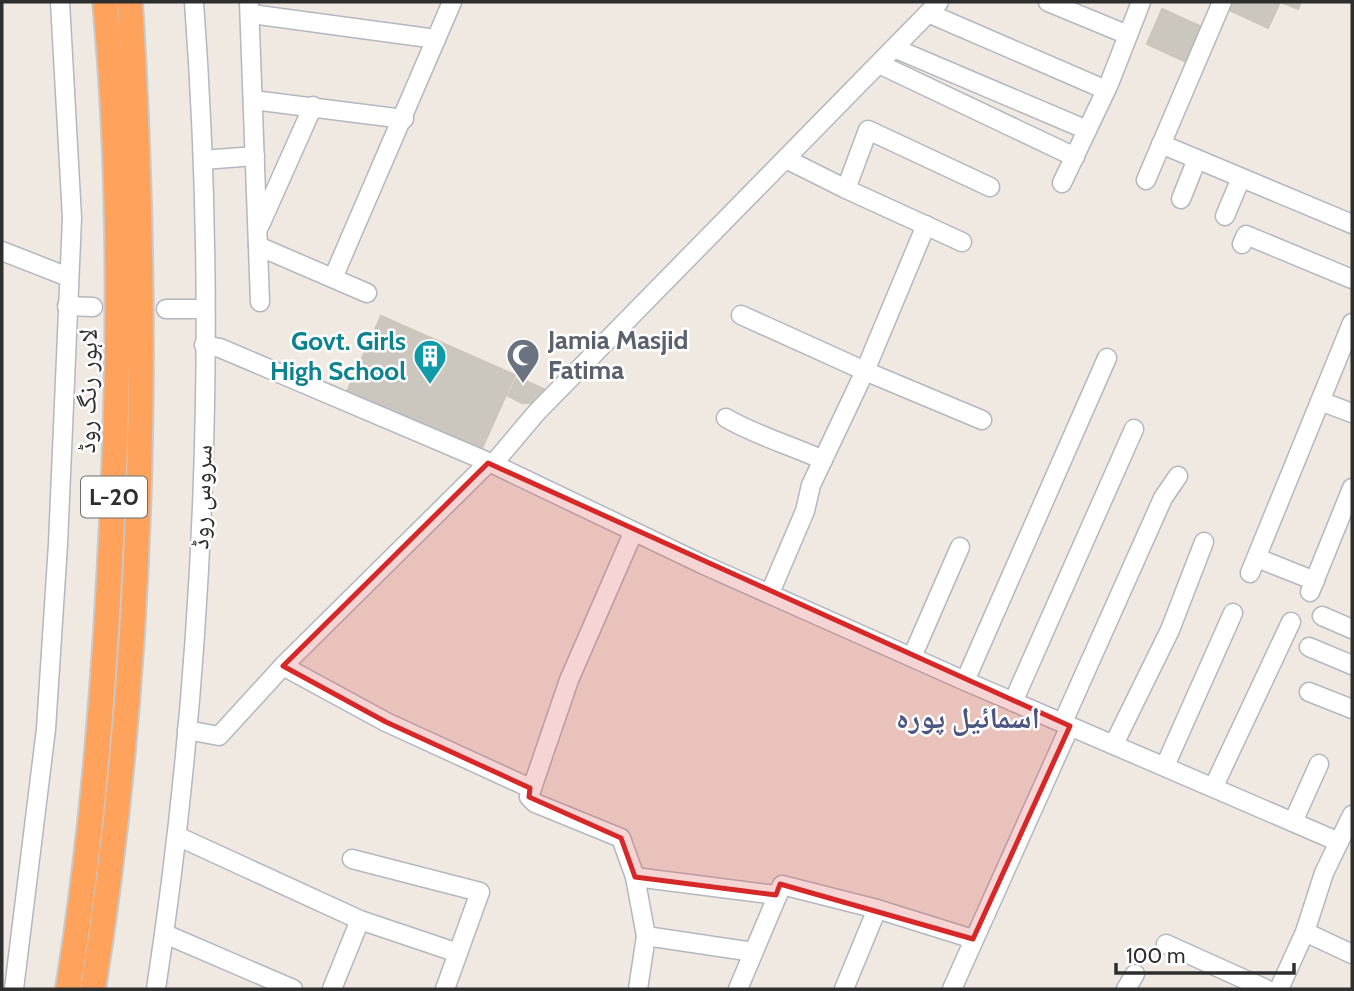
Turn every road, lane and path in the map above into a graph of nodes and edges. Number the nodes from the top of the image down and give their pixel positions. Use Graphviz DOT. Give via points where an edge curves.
graph roads {
  1 [pos="60,2"];
  2 [pos="104,2"];
  3 [pos="130,2"];
  4 [pos="194,2"];
  5 [pos="452,2"];
  6 [pos="1048,2"];
  7 [pos="1141,2"];
  8 [pos="1222,2"];
  9 [pos="250,8"];
  10 [pos="933,8"];
  11 [pos="1128,35"];
  12 [pos="436,39"];
  13 [pos="894,48"];
  14 [pos="879,64"];
  15 [pos="1106,90"];
  16 [pos="253,100"];
  17 [pos="313,106"];
  18 [pos="404,119"];
  19 [pos="1087,130"];
  20 [pos="1161,144"];
  21 [pos="256,156"];
  22 [pos="1075,157"];
  23 [pos="786,159"];
  24 [pos="1197,159"];
  25 [pos="203,160"];
  26 [pos="1241,178"];
  27 [pos="1146,180"];
  28 [pos="1062,183"];
  29 [pos="990,187"];
  30 [pos="846,189"];
  31 [pos="1181,199"];
  32 [pos="1225,216"];
  33 [pos="1352,224"];
  34 [pos="926,225"];
  35 [pos="258,238"];
  36 [pos="962,242"];
  37 [pos="1242,244"];
  38 [pos="2,251"];
  39 [pos="68,277"];
  40 [pos="333,278"];
  41 [pos="1352,279"];
  42 [pos="367,293"];
  43 [pos="260,302"];
  44 [pos="67,306"];
  45 [pos="93,307"];
  46 [pos="166,309"];
  47 [pos="203,309"];
  48 [pos="741,315"];
  49 [pos="1352,324"];
  50 [pos="204,345"];
  51 [pos="1107,359"];
  52 [pos="865,371"];
  53 [pos="1320,401"];
  54 [pos="1352,414"];
  55 [pos="726,418"];
  56 [pos="982,420"];
  57 [pos="1134,429"];
  58 [pos="823,460"];
  59 [pos="491,464"];
  60 [pos="1178,476"];
  61 [pos="1352,488"];
  62 [pos="633,533"];
  63 [pos="1204,542"];
  64 [pos="960,547"];
  65 [pos="770,593"];
  66 [pos="1233,613"];
  67 [pos="1322,616"];
  68 [pos="1291,622"];
  69 [pos="1352,629"];
  70 [pos="1309,647"];
  71 [pos="912,657"];
  72 [pos="1352,665"];
  73 [pos="283,666"];
  74 [pos="965,681"];
  75 [pos="1309,692"];
  76 [pos="1013,702"];
  77 [pos="1352,709"];
  78 [pos="1066,724"];
  79 [pos="187,730"];
  80 [pos="1114,744"];
  81 [pos="1319,764"];
  82 [pos="1165,766"];
  83 [pos="1214,786"];
  84 [pos="530,788"];
  85 [pos="1352,815"];
  86 [pos="1293,822"];
  87 [pos="177,836"];
  88 [pos="1339,842"];
  89 [pos="352,859"];
  90 [pos="635,877"];
  91 [pos="776,895"];
  92 [pos="877,909"];
  93 [pos="360,920"];
  94 [pos="1305,932"];
  95 [pos="164,934"];
  96 [pos="646,936"];
  97 [pos="973,939"];
  98 [pos="1166,944"];
  99 [pos="753,952"];
  100 [pos="458,953"];
  101 [pos="1352,954"];
  102 [pos="851,987"];
  103 [pos="14,989"];
  104 [pos="68,989"];
  105 [pos="93,989"];
  106 [pos="156,989"];
  107 [pos="293,989"];
  108 [pos="332,989"];
  109 [pos="445,989"];
  110 [pos="638,989"];
  111 [pos="738,989"];
  112 [pos="952,989"];
  113 [pos="1266,989"];
  114 [pos="1279,989"];
  1 -- 39 [label="street" via="72,218"];
  2 -- 104 [label="highway, لاہور رنگ روڈ / L-20" via="116,227 116,459 98,747"];
  3 -- 105 [label="highway, لاہور رنگ روڈ / L-20" via="140,237 142,439 123,752"];
  4 -- 25 [label="street, سروس روڈ"];
  5 -- 12 [label="street"];
  6 -- 11 [label="street"];
  7 -- 11 [label="street"];
  8 -- 20 [label="street"];
  9 -- 12 [label="street"];
  9 -- 16 [label="street"];
  10 -- 13 [label="street"];
  10 -- 15 [label="street"];
  11 -- 15 [label="street"];
  12 -- 18 [label="street"];
  13 -- 14 [label="street"];
  13 -- 19 [label="street"];
  14 -- 22 [label="street"];
  14 -- 23 [label="street"];
  15 -- 19 [label="street"];
  16 -- 17 [label="street"];
  16 -- 21 [label="street"];
  17 -- 18 [label="street"];
  17 -- 35 [label="street"];
  18 -- 40 [label="street"];
  19 -- 22 [label="street"];
  20 -- 24 [label="street"];
  20 -- 27 [label="street"];
  21 -- 25 [label="street"];
  21 -- 35 [label="street"];
  22 -- 28 [label="street"];
  23 -- 30 [label="street"];
  23 -- 59 [label="street"];
  24 -- 26 [label="street"];
  24 -- 31 [label="street"];
  25 -- 47 [label="street, سروس روڈ"];
  26 -- 32 [label="street"];
  26 -- 33 [label="street"];
  29 -- 30 [label="street" via="868,130"];
  30 -- 34 [label="street"];
  34 -- 36 [label="street"];
  34 -- 52 [label="street"];
  35 -- 40 [label="street"];
  35 -- 43 [label="street"];
  37 -- 41 [label="street" via="1246,235"];
  38 -- 39 [label="street"];
  39 -- 44 [label="street"];
  40 -- 42 [label="street"];
  44 -- 45 [label="street"];
  44 -- 103 [label="street" via="46,729"];
  46 -- 47 [label="street"];
  47 -- 50 [label="street, سروس روڈ"];
  48 -- 52 [label="street"];
  49 -- 53 [label="street"];
  50 -- 59 [label="street"];
  50 -- 79 [label="street, سروس روڈ" via="202,475"];
  51 -- 74 [label="street"];
  52 -- 56 [label="street"];
  52 -- 58 [label="street"];
  53 -- 54 [label="street"];
  53 -- 61 [label="street" via="1253,565 1312,586"];
  55 -- 58 [label="street"];
  57 -- 76 [label="street"];
  58 -- 65 [label="street"];
  59 -- 62 [label="street"];
  59 -- 73 [label="street"];
  60 -- 78 [label="street" via="1163,498"];
  62 -- 65 [label="street"];
  62 -- 84 [label="street" via="569,680"];
  63 -- 80 [label="street" via="1170,630"];
  64 -- 71 [label="street"];
  65 -- 71 [label="street"];
  66 -- 82 [label="street"];
  67 -- 69 [label="street"];
  68 -- 83 [label="street"];
  70 -- 72 [label="street"];
  71 -- 74 [label="street"];
  73 -- 79 [label="street" via="219,736"];
  73 -- 84 [label="street" via="386,722"];
  74 -- 76 [label="street"];
  75 -- 77 [label="street"];
  76 -- 78 [label="street"];
  78 -- 80 [label="street"];
  78 -- 97 [label="street"];
  79 -- 87 [label="street, سروس روڈ"];
  80 -- 82 [label="street"];
  81 -- 86 [label="street"];
  82 -- 83 [label="street"];
  83 -- 86 [label="street"];
  84 -- 90 [label="street" via="529,797 535,803 621,838"];
  85 -- 88 [label="street"];
  86 -- 88 [label="street"];
  87 -- 93 [label="street"];
  87 -- 95 [label="street, سروس روڈ"];
  88 -- 94 [label="street"];
  89 -- 100 [label="street" via="480,892"];
  90 -- 91 [label="street"];
  90 -- 96 [label="street"];
  91 -- 92 [label="street" via="782,885"];
  91 -- 99 [label="street"];
  92 -- 97 [label="street"];
  92 -- 102 [label="street"];
  93 -- 100 [label="street"];
  93 -- 108 [label="street"];
  94 -- 101 [label="street"];
  94 -- 114 [label="street"];
  95 -- 106 [label="street, سروس روڈ"];
  95 -- 107 [label="street"];
  96 -- 99 [label="street"];
  96 -- 110 [label="street"];
  97 -- 112 [label="street"];
  98 -- 113 [label="street"];
  99 -- 111 [label="street"];
  100 -- 109 [label="street"];
}
